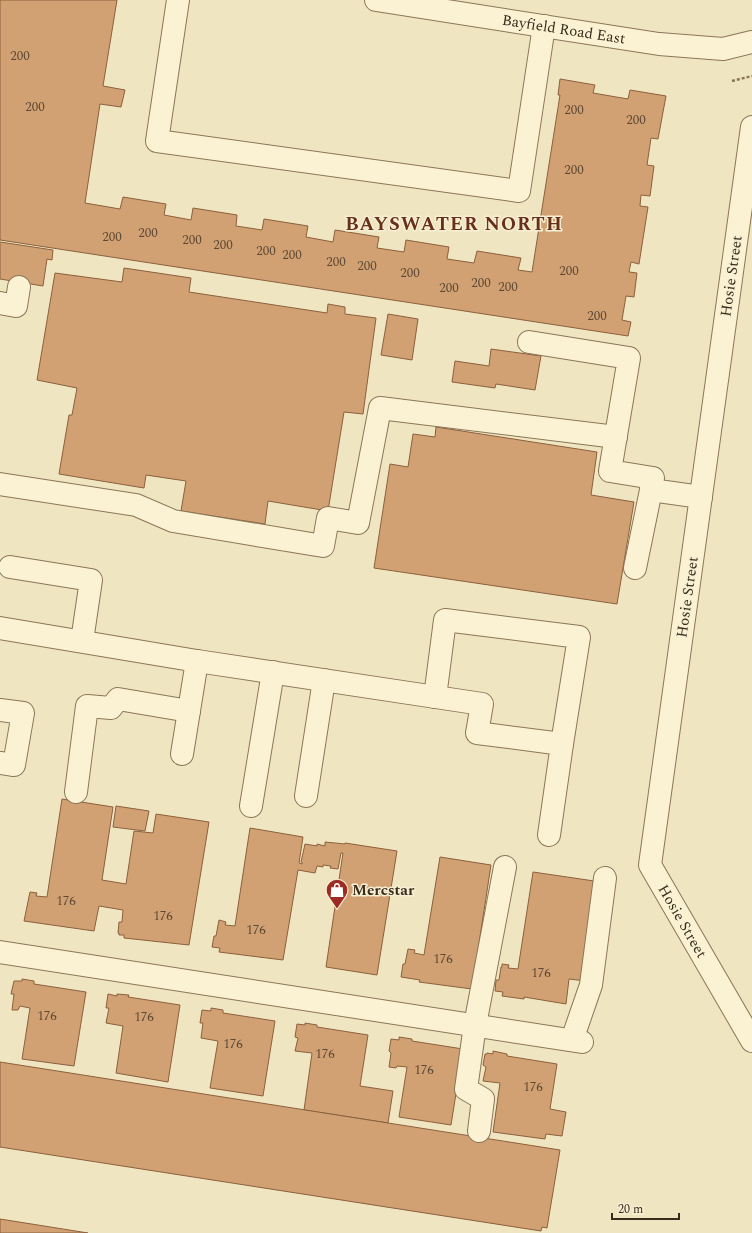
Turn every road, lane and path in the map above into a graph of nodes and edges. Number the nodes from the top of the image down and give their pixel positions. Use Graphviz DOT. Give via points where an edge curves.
graph roads {
  1 [pos="178,0"];
  2 [pos="376,0"];
  3 [pos="544,26"];
  4 [pos="752,42"];
  5 [pos="752,76"];
  6 [pos="732,82"];
  7 [pos="752,127"];
  8 [pos="19,287"];
  9 [pos="0,303"];
  10 [pos="529,342"];
  11 [pos="616,437"];
  12 [pos="0,484"];
  13 [pos="650,490"];
  14 [pos="701,497"];
  15 [pos="10,567"];
  16 [pos="635,568"];
  17 [pos="0,628"];
  18 [pos="82,641"];
  19 [pos="197,660"];
  20 [pos="273,672"];
  21 [pos="324,680"];
  22 [pos="435,697"];
  23 [pos="0,710"];
  24 [pos="189,711"];
  25 [pos="562,744"];
  26 [pos="182,754"];
  27 [pos="0,763"];
  28 [pos="76,792"];
  29 [pos="306,796"];
  30 [pos="251,806"];
  31 [pos="549,835"];
  32 [pos="505,867"];
  33 [pos="605,878"];
  34 [pos="0,952"];
  35 [pos="475,1025"];
  36 [pos="752,1041"];
  37 [pos="479,1131"];
  1 -- 3 [label="street" via="157,141 519,191"];
  2 -- 3 [label="street, Bayfield Road East"];
  3 -- 4 [label="street, Bayfield Road East" via="666,44 723,49"];
  5 -- 6 [label="path"];
  7 -- 14 [label="street, Hosie Street"];
  8 -- 9 [label="street" via="16,306"];
  10 -- 11 [label="street" via="629,358"];
  11 -- 12 [label="street" via="380,408 358,523 328,518 323,546 173,521 136,505"];
  11 -- 13 [label="street" via="610,471 653,478"];
  13 -- 14 [label="street"];
  13 -- 16 [label="street"];
  14 -- 36 [label="street, Hosie Street" via="650,865"];
  15 -- 18 [label="street" via="91,580"];
  17 -- 18 [label="street"];
  18 -- 19 [label="street"];
  19 -- 20 [label="street"];
  19 -- 24 [label="street"];
  20 -- 21 [label="street"];
  20 -- 30 [label="street"];
  21 -- 22 [label="street"];
  21 -- 29 [label="street"];
  22 -- 25 [label="street" via="482,704 477,733"];
  22 -- 25 [label="street" via="445,620 579,637"];
  23 -- 27 [label="street" via="23,713 14,765"];
  24 -- 26 [label="street"];
  24 -- 28 [label="street" via="118,698 111,708 87,706"];
  25 -- 31 [label="street"];
  32 -- 35 [label="street"];
  33 -- 35 [label="street" via="591,986 577,1041"];
  34 -- 35 [label="street"];
  35 -- 37 [label="street" via="466,1090 483,1099"];
}
